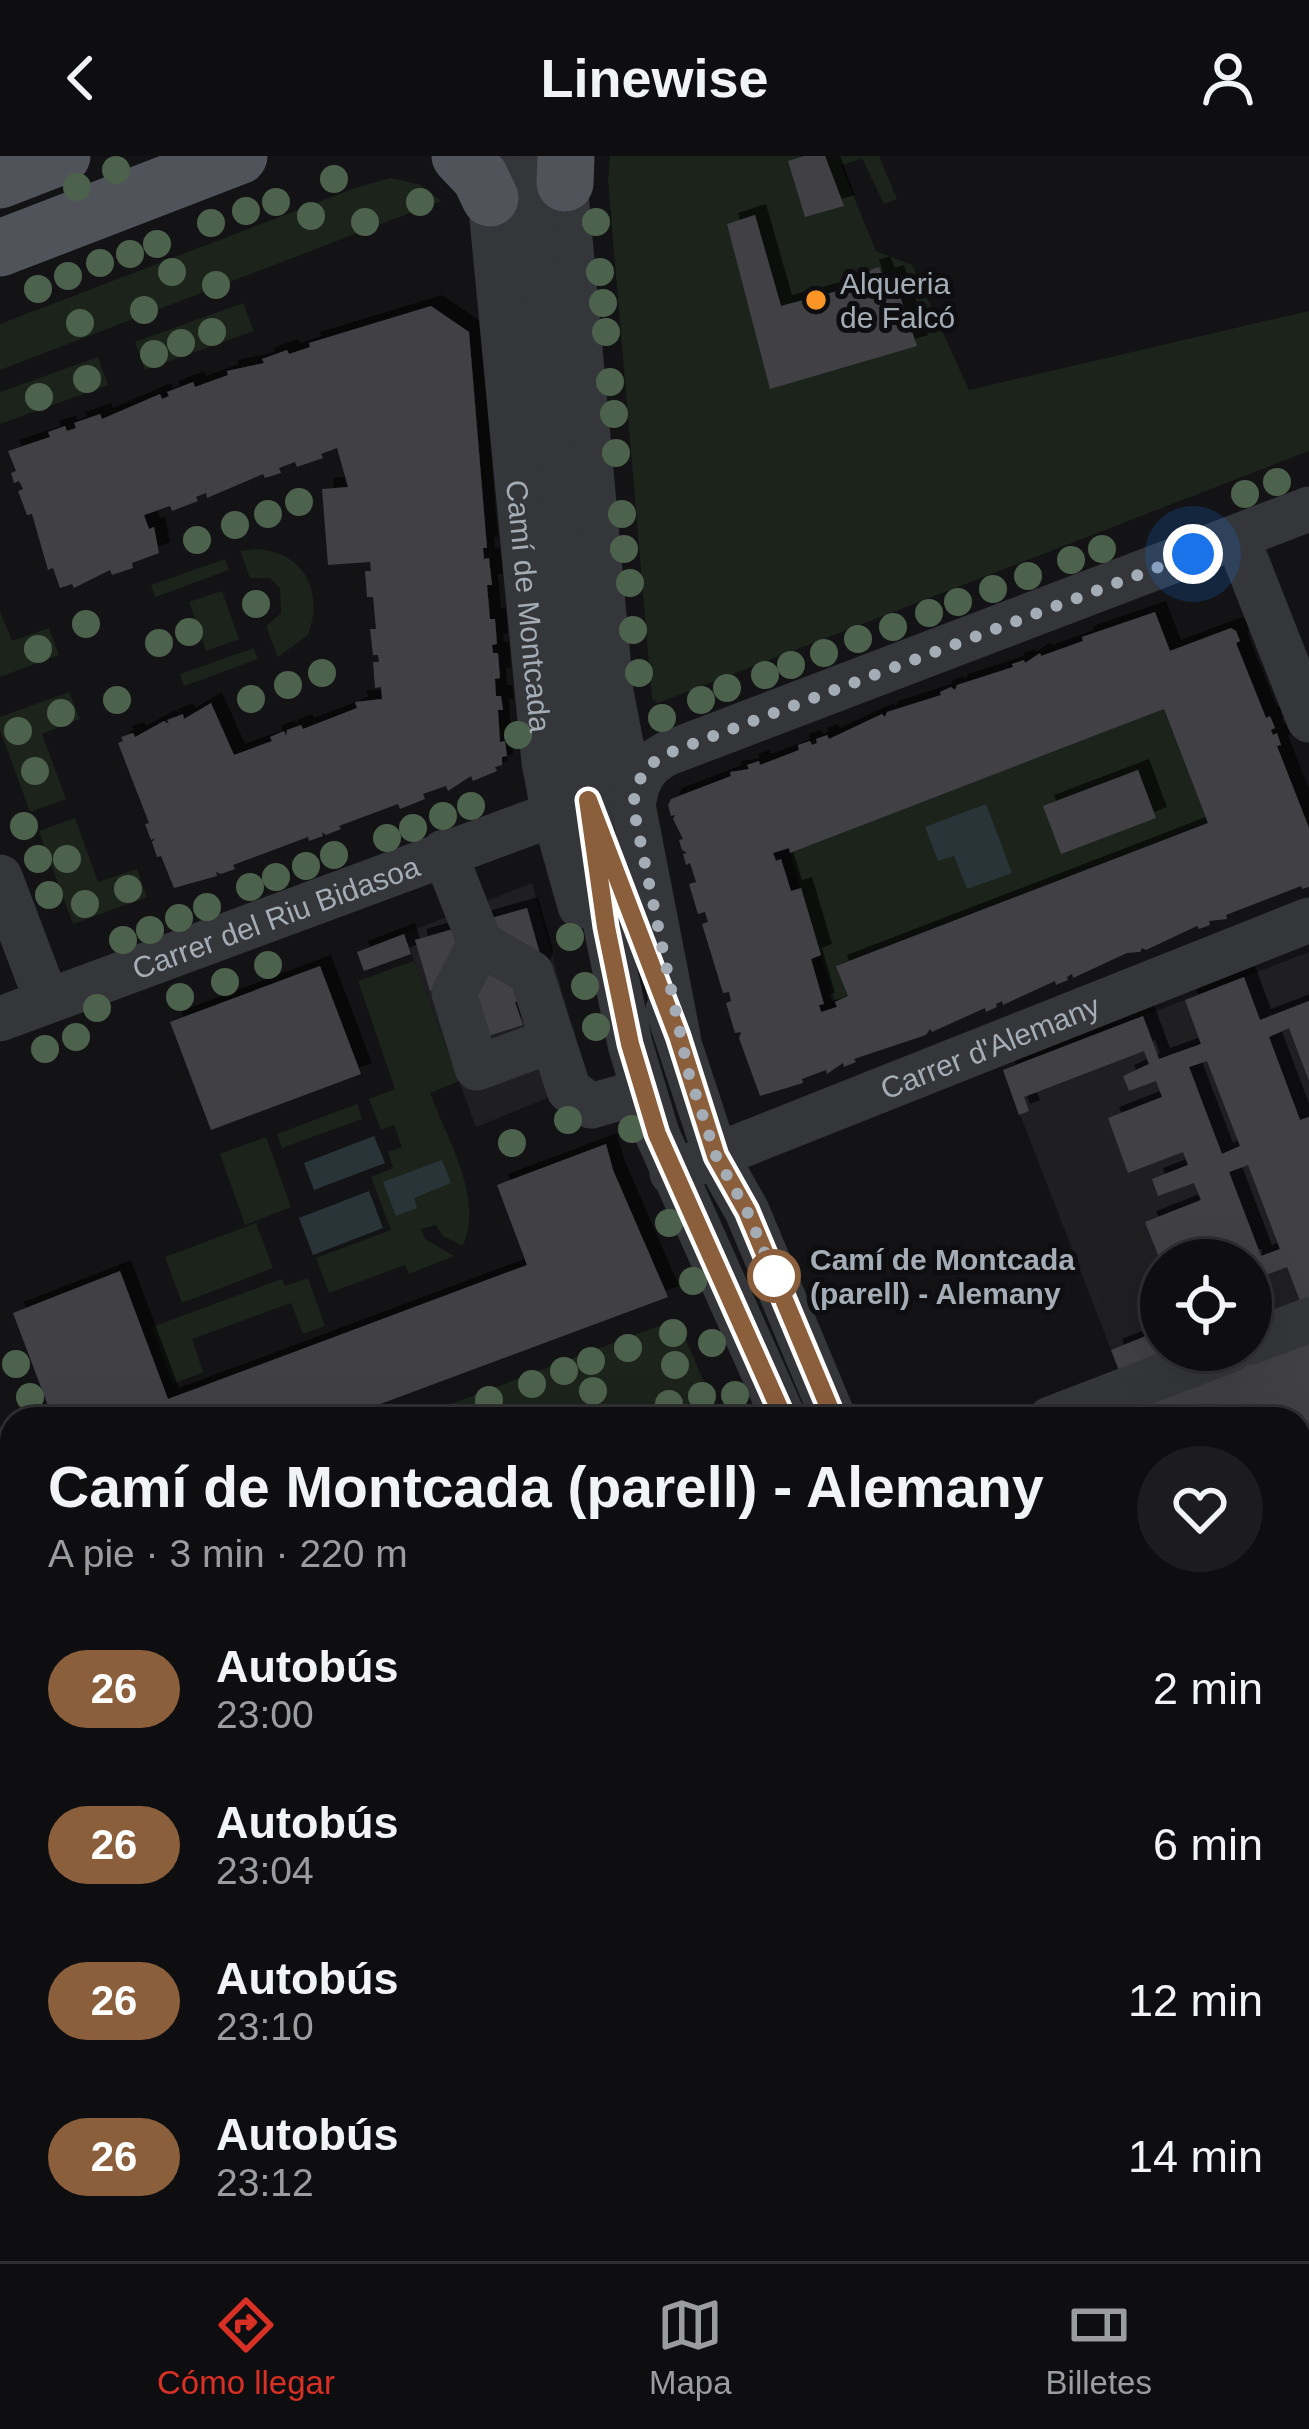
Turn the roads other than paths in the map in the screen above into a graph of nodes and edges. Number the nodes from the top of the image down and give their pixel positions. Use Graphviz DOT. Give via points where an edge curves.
graph roads {
  1 [pos="62,156"];
  2 [pos="239,156"];
  3 [pos="523,167"];
  4 [pos="0,180"];
  5 [pos="0,248"];
  6 [pos="1309,509"];
  7 [pos="1237,537"];
  8 [pos="1309,720"];
  9 [pos="633,806"];
  10 [pos="571,807"];
  11 [pos="445,852"];
  12 [pos="0,877"];
  13 [pos="1309,920"];
  14 [pos="480,944"];
  15 [pos="47,1001"];
  16 [pos="0,1019"];
  17 [pos="678,1036"];
  18 [pos="553,1040"];
  19 [pos="644,1091"];
  20 [pos="716,1156"];
  21 [pos="672,1173"];
  22 [pos="1309,1320"];
  23 [pos="1272,1334"];
  24 [pos="1175,1371"];
  25 [pos="779,1407"];
  26 [pos="829,1407"];
  27 [pos="1081,1407"];
  1 -- 4 [label="main road"];
  2 -- 5 [label="main road"];
  3 -- 9 [label="street, Camí de Montcada"];
  3 -- 10 [label="street, Camí de Montcada" via="544,762"];
  6 -- 7 [label="street"];
  7 -- 8 [label="street"];
  7 -- 9 [label="street" via="666,754 644,770"];
  9 -- 17 [label="street, Camí de Montcada"];
  10 -- 11 [label="street, Carrer del Riu Bidasoa"];
  10 -- 17 [label="street, Camí de Montcada"];
  10 -- 19 [label="street, Camí de Montcada"];
  11 -- 14 [label="street"];
  11 -- 15 [label="street, Carrer del Riu Bidasoa"];
  12 -- 15 [label="street"];
  13 -- 20 [label="street, Carrer d'Alemany"];
  14 -- 18 [label="street" via="531,973"];
  14 -- 18 [label="street" via="454,993 477,1068"];
  15 -- 16 [label="street, Carrer del Riu Bidasoa"];
  17 -- 20 [label="street, Camí de Montcada"];
  18 -- 19 [label="street" via="569,1090 592,1106"];
  19 -- 21 [label="street, Camí de Montcada"];
  20 -- 21 [label="street, Carrer d'Alemany"];
  20 -- 26 [label="street, Camí de Montcada"];
  21 -- 25 [label="street, Camí de Montcada"];
  22 -- 23 [label="street"];
  24 -- 27 [label="street"];
}
